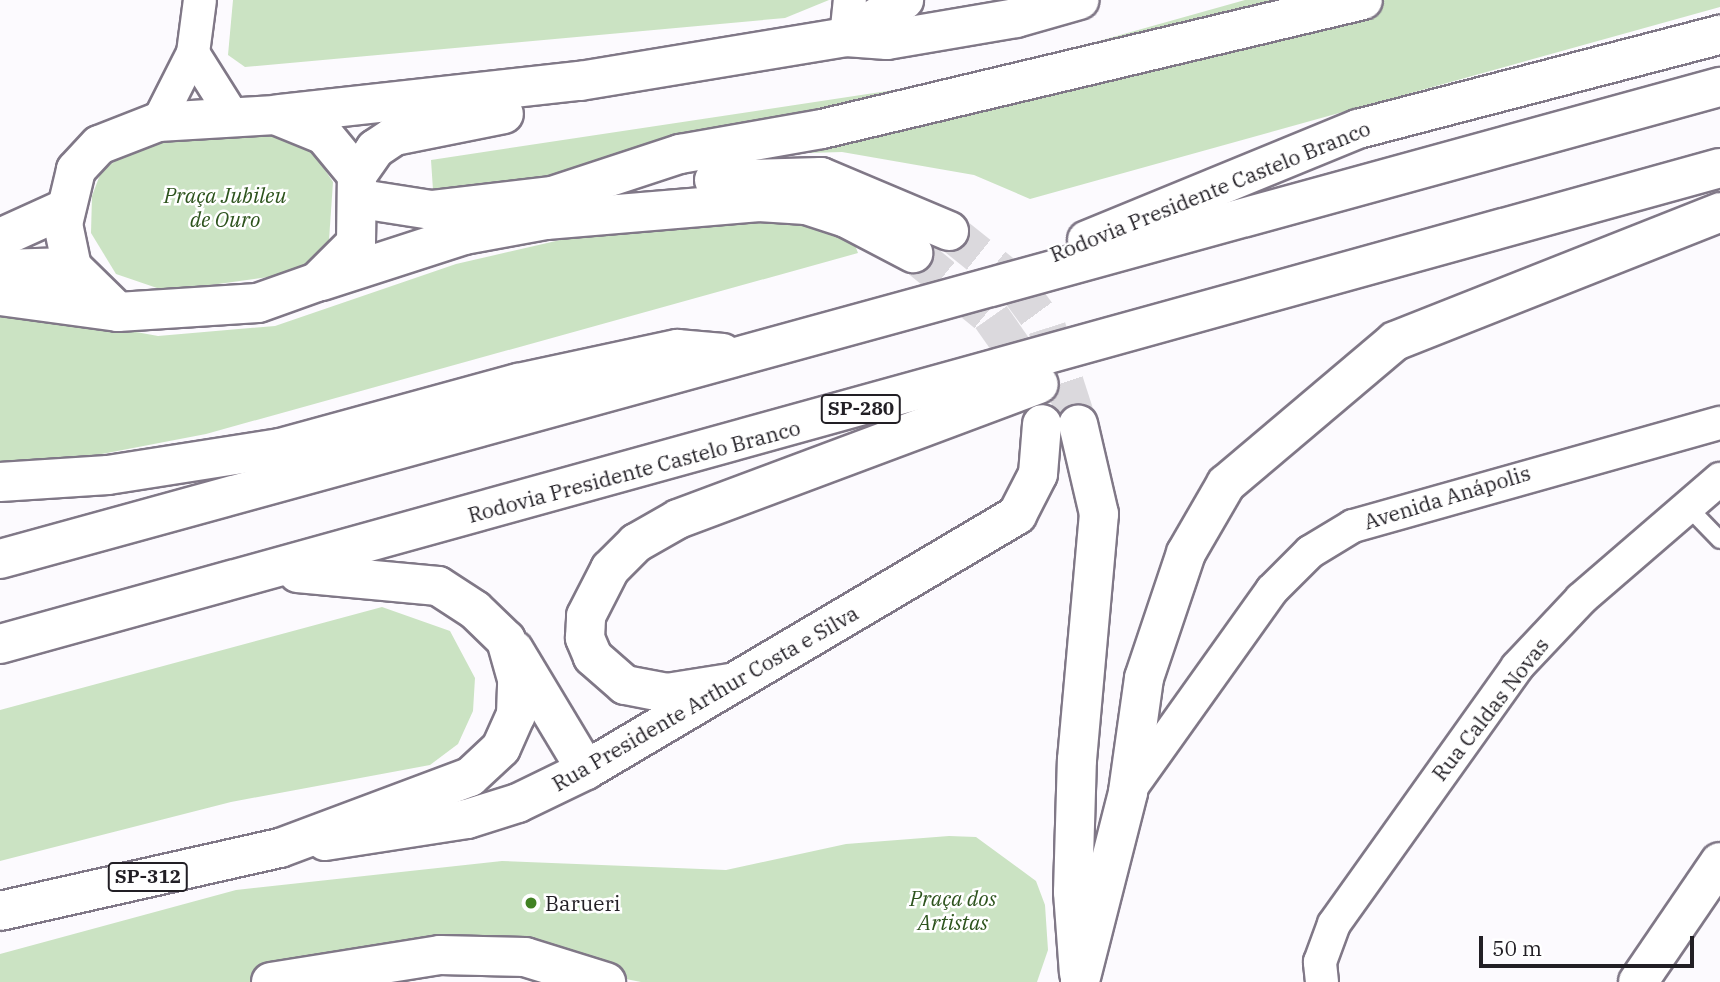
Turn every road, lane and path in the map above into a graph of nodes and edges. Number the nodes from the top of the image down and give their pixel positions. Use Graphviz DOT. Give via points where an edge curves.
graph roads {
  1 [pos="200,0"];
  2 [pos="850,0"];
  3 [pos="904,0"];
  4 [pos="1079,0"];
  5 [pos="1363,0"];
  6 [pos="1003,9"];
  7 [pos="1720,35"];
  8 [pos="846,37"];
  9 [pos="193,53"];
  10 [pos="580,81"];
  11 [pos="1720,87"];
  12 [pos="232,115"];
  13 [pos="275,115"];
  14 [pos="158,122"];
  15 [pos="1720,169"];
  16 [pos="359,187"];
  17 [pos="1720,194"];
  18 [pos="555,195"];
  19 [pos="65,208"];
  20 [pos="1720,212"];
  21 [pos="949,231"];
  22 [pos="0,238"];
  23 [pos="913,253"];
  24 [pos="72,267"];
  25 [pos="0,269"];
  26 [pos="317,282"];
  27 [pos="1308,286"];
  28 [pos="0,296"];
  29 [pos="118,312"];
  30 [pos="910,312"];
  31 [pos="756,356"];
  32 [pos="1720,423"];
  33 [pos="1720,479"];
  34 [pos="0,482"];
  35 [pos="1687,506"];
  36 [pos="1720,540"];
  37 [pos="0,559"];
  38 [pos="272,570"];
  39 [pos="506,640"];
  40 [pos="0,644"];
  41 [pos="730,683"];
  42 [pos="586,770"];
  43 [pos="1128,792"];
  44 [pos="280,848"];
  45 [pos="1720,862"];
  46 [pos="0,911"];
  47 [pos="271,982"];
  48 [pos="606,982"];
  49 [pos="1080,982"];
  50 [pos="1322,982"];
  51 [pos="1638,982"];
  1 -- 9 [label="street"];
  2 -- 8 [label="street"];
  3 -- 8 [label="main road"];
  4 -- 6 [label="main road"];
  5 -- 18 [label="main road" via="822,130 680,154"];
  6 -- 8 [label="main road" via="887,40"];
  7 -- 30 [label="main road, Rodovia Presidente Castelo Branco" via="1359,129"];
  8 -- 10 [label="main road"];
  9 -- 12 [label="street"];
  9 -- 14 [label="street"];
  10 -- 13 [label="main road"];
  10 -- 16 [label="main road" via="510,113 394,136 375,149"];
  11 -- 30 [label="main road, Rodovia Presidente Castelo Branco"];
  12 -- 13 [label="main road"];
  12 -- 14 [label="main road"];
  13 -- 16 [label="main road" via="324,135"];
  14 -- 19 [label="main road" via="99,145 76,170"];
  15 -- 27 [label="main road, Rodovia Presidente Castelo Branco / SP-280"];
  16 -- 18 [label="main road" via="431,210"];
  16 -- 26 [label="main road" via="356,243"];
  17 -- 27 [label="main road, Rodovia Presidente Castelo Branco"];
  18 -- 21 [label="main road" via="767,175 821,177"];
  19 -- 22 [label="main road"];
  19 -- 24 [label="main road"];
  20 -- 43 [label="main road" via="1395,341 1226,484 1186,553 1144,678"];
  23 -- 26 [label="main road" via="846,218 806,205 759,202 546,220 464,235"];
  24 -- 25 [label="main road"];
  24 -- 29 [label="main road"];
  26 -- 29 [label="main road" via="258,303"];
  27 -- 38 [label="main road, Rodovia Presidente Castelo Branco / SP-280"];
  27 -- 41 [label="main road" via="699,510 636,543 610,569 586,616 593,657 625,685 667,693"];
  28 -- 29 [label="main road"];
  30 -- 31 [label="main road, Rodovia Presidente Castelo Branco"];
  31 -- 34 [label="main road" via="677,349 518,383 280,448 108,475"];
  31 -- 37 [label="main road, Rodovia Presidente Castelo Branco"];
  32 -- 43 [label="street, Avenida Anápolis" via="1353,526 1310,552 1272,590"];
  33 -- 35 [label="street, Rua Caldas Novas"];
  35 -- 36 [label="lane"];
  35 -- 50 [label="street, Rua Caldas Novas" via="1581,599 1517,667 1334,924 1320,962"];
  38 -- 39 [label="main road" via="438,586"];
  38 -- 40 [label="main road, Rodovia Presidente Castelo Branco / SP-280"];
  39 -- 42 [label="main road" via="531,671"];
  39 -- 44 [label="main road" via="517,679 516,715 501,748 470,777"];
  41 -- 42 [label="main road, Rua Presidente Arthur Costa e Silva"];
  41 -- 49 [label="main road, Rua Presidente Arthur Costa e Silva" via="1017,515 1060,424 1099,514 1077,760 1073,892"];
  42 -- 44 [label="main road, Rua Presidente Arthur Costa e Silva" via="518,803 467,819"];
  43 -- 49 [label="main road"];
  44 -- 46 [label="main road, SP-312"];
  45 -- 51 [label="main road"];
  47 -- 48 [label="main road" via="440,955 525,957"];
}
